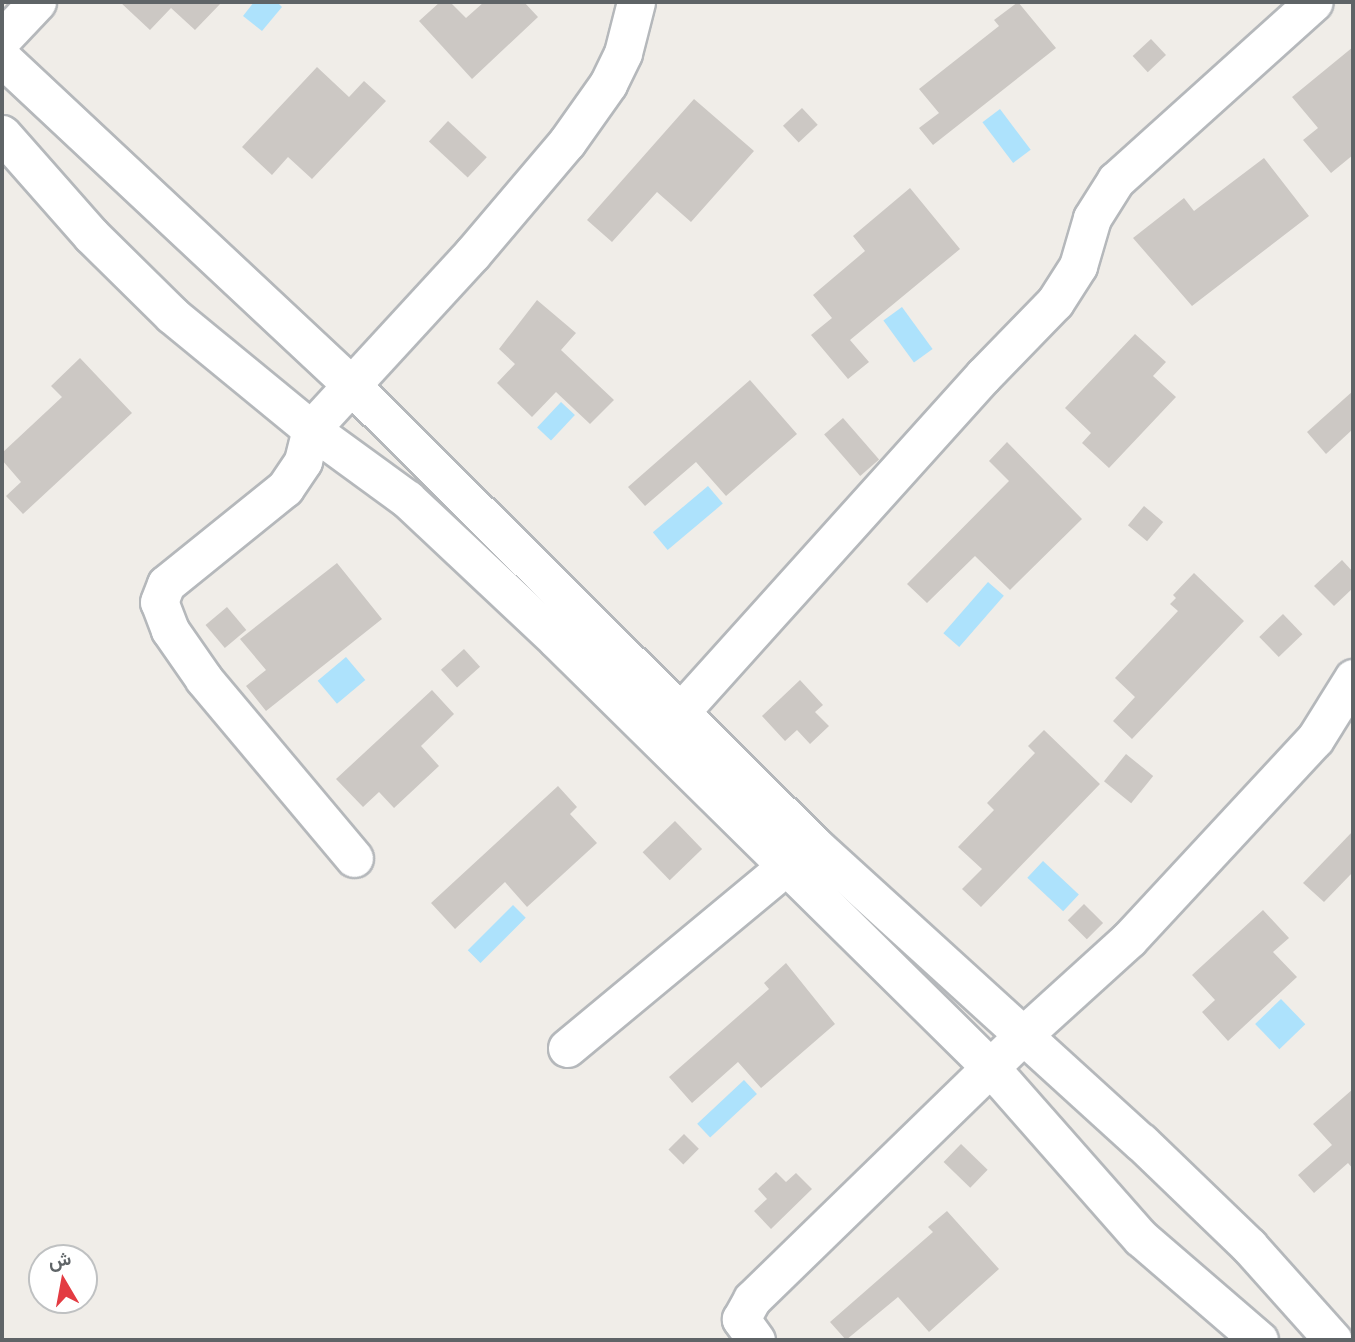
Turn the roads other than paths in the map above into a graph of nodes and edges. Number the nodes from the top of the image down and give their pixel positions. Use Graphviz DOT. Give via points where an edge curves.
graph roads {
  1 [pos="37,2"];
  2 [pos="1314,2"];
  3 [pos="633,3"];
  4 [pos="2,39"];
  5 [pos="2,58"];
  6 [pos="2,134"];
  7 [pos="352,386"];
  8 [pos="311,429"];
  9 [pos="1353,678"];
  10 [pos="683,710"];
  11 [pos="656,739"];
  12 [pos="813,844"];
  13 [pos="354,858"];
  14 [pos="784,868"];
  15 [pos="1021,1037"];
  16 [pos="566,1048"];
  17 [pos="990,1067"];
  18 [pos="756,1340"];
  19 [pos="1259,1340"];
  20 [pos="1333,1340"];
  1 -- 4 [label="street"];
  2 -- 10 [label="street" via="1116,180 1092,218 1078,266 1055,302"];
  3 -- 7 [label="street" via="623,53 608,84 567,142"];
  5 -- 7 [label="street"];
  6 -- 8 [label="street" via="91,236 172,315"];
  7 -- 8 [label="street"];
  7 -- 10 [label="street"];
  8 -- 11 [label="street" via="407,499"];
  8 -- 13 [label="street" via="303,461 285,488 166,584 159,602 170,630 204,678"];
  9 -- 15 [label="street" via="1315,738 1129,939"];
  10 -- 11 [label="street"];
  10 -- 12 [label="street"];
  11 -- 14 [label="street"];
  12 -- 14 [label="street"];
  12 -- 15 [label="street"];
  14 -- 16 [label="street"];
  14 -- 17 [label="street"];
  15 -- 17 [label="street"];
  15 -- 20 [label="street" via="1142,1142 1249,1246"];
  17 -- 18 [label="street" via="751,1299 741,1319"];
  17 -- 19 [label="street" via="1141,1238"];
}
